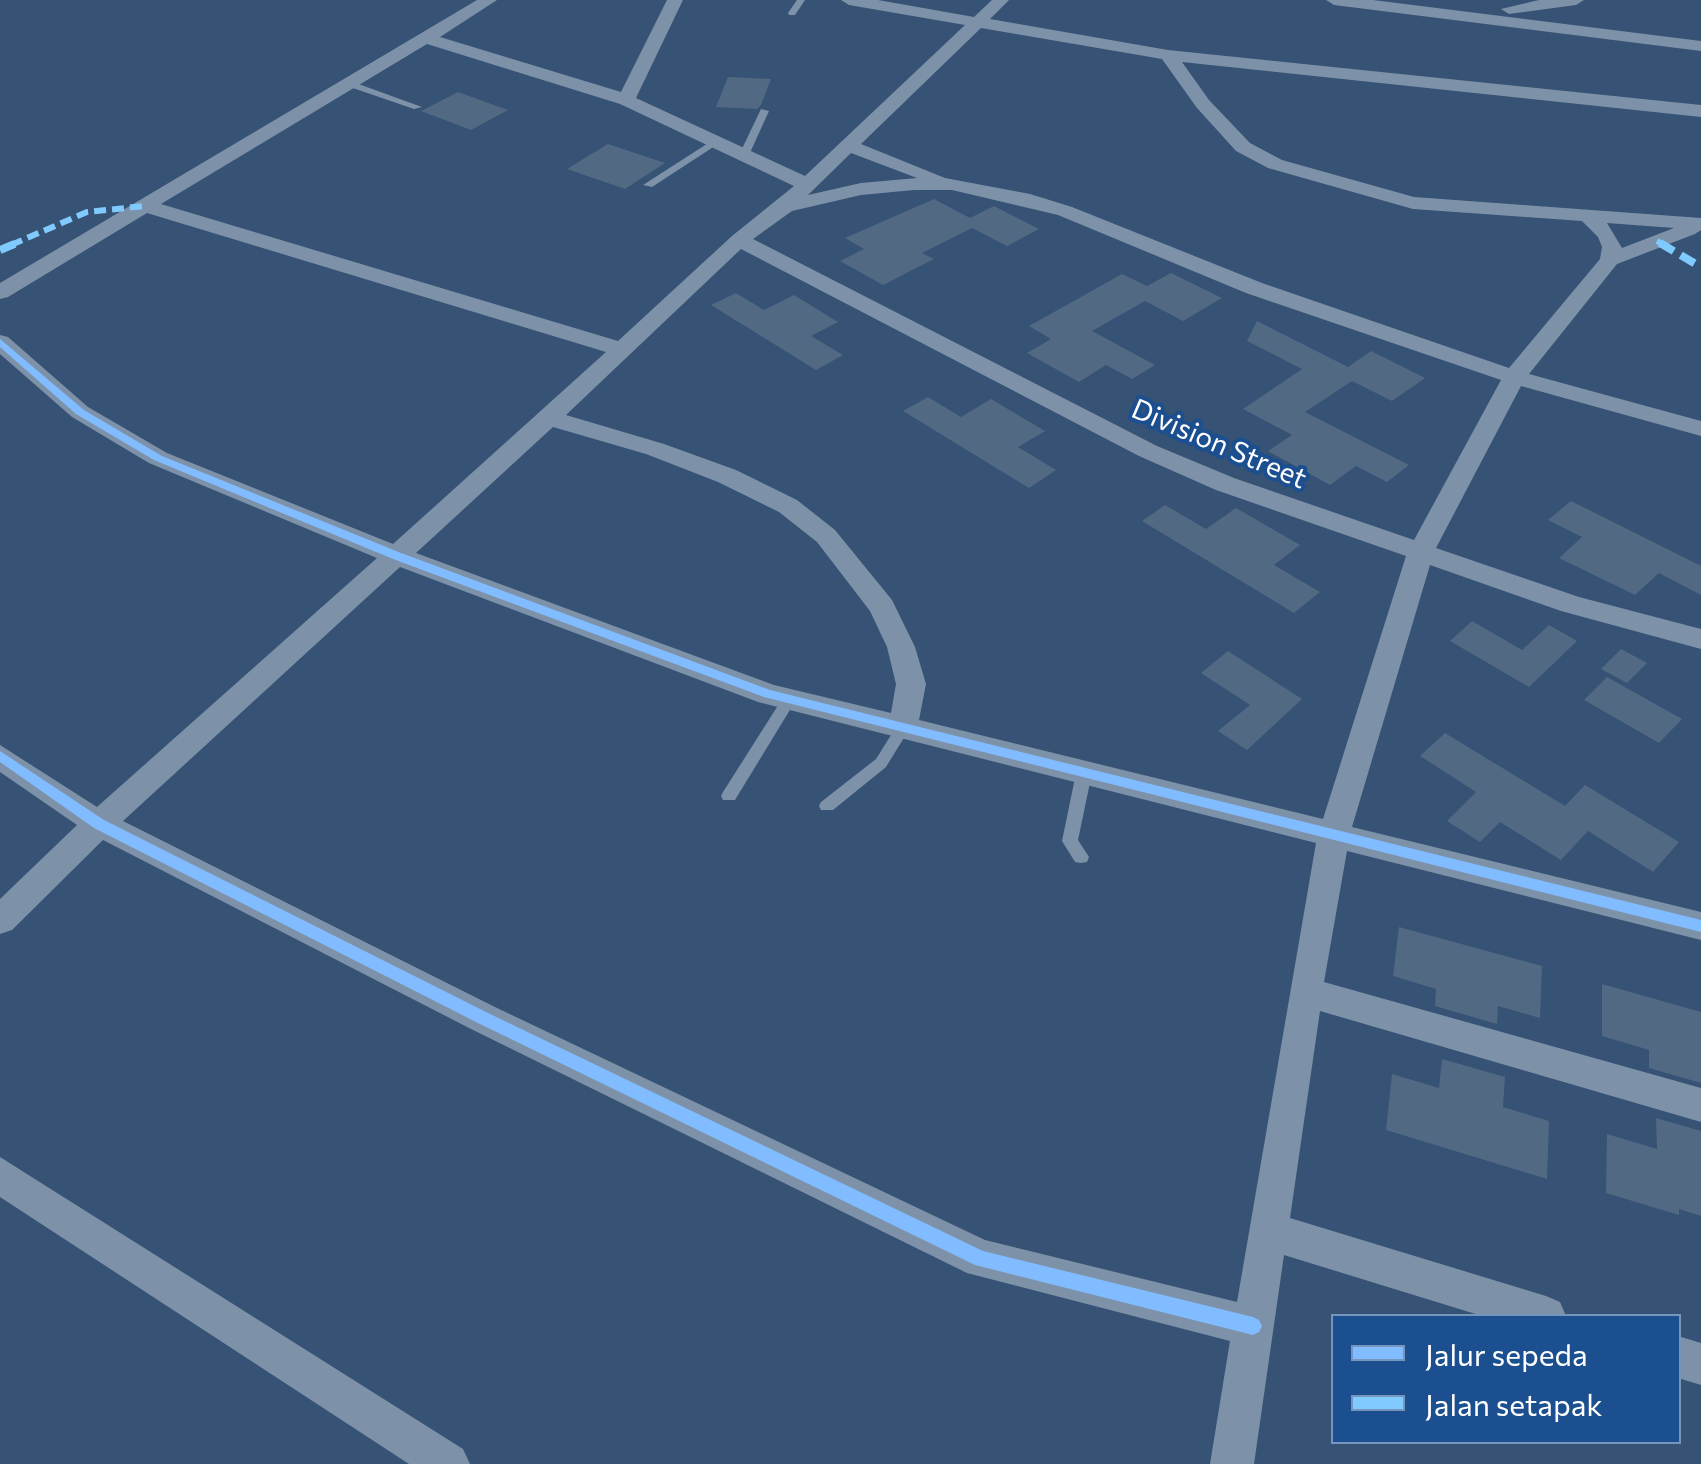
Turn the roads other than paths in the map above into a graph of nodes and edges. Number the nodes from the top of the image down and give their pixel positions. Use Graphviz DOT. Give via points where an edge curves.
graph roads {
  1 [pos="489,0"];
  2 [pos="676,0"];
  3 [pos="801,0"];
  4 [pos="849,0"];
  5 [pos="1001,0"];
  6 [pos="1334,0"];
  7 [pos="1576,0"];
  8 [pos="792,12"];
  9 [pos="1528,16"];
  10 [pos="976,25"];
  11 [pos="426,38"];
  12 [pos="1701,46"];
  13 [pos="1168,55"];
  14 [pos="350,84"];
  15 [pos="626,100"];
  16 [pos="418,107"];
  17 [pos="764,111"];
  18 [pos="1701,111"];
  19 [pos="716,142"];
  20 [pos="846,145"];
  21 [pos="744,155"];
  22 [pos="805,184"];
  23 [pos="952,184"];
  24 [pos="648,185"];
  25 [pos="145,206"];
  26 [pos="785,206"];
  27 [pos="1590,218"];
  28 [pos="1701,225"];
  29 [pos="739,240"];
  30 [pos="1610,260"];
  31 [pos="0,292"];
  32 [pos="0,342"];
  33 [pos="620,349"];
  34 [pos="1514,376"];
  35 [pos="549,418"];
  36 [pos="1701,429"];
  37 [pos="1421,551"];
  38 [pos="397,556"];
  39 [pos="1701,640"];
  40 [pos="789,700"];
  41 [pos="903,728"];
  42 [pos="0,756"];
  43 [pos="1084,773"];
  44 [pos="729,796"];
  45 [pos="827,806"];
  46 [pos="100,824"];
  47 [pos="1334,835"];
  48 [pos="1080,857"];
  49 [pos="0,920"];
  50 [pos="1701,926"];
  51 [pos="1305,992"];
  52 [pos="1701,1105"];
  53 [pos="0,1174"];
  54 [pos="1268,1231"];
  55 [pos="1539,1314"];
  56 [pos="1254,1326"];
  57 [pos="431,1459"];
  58 [pos="1232,1464"];
  1 -- 11 [label="street"];
  2 -- 15 [label="street"];
  3 -- 8 [label="lane"];
  4 -- 10 [label="street"];
  5 -- 10 [label="street"];
  6 -- 9 [label="street"];
  7 -- 9 [label="street"];
  9 -- 12 [label="street"];
  10 -- 13 [label="street"];
  10 -- 20 [label="street"];
  11 -- 14 [label="street"];
  11 -- 15 [label="street"];
  13 -- 18 [label="street"];
  13 -- 27 [label="street" via="1244,147 1275,164 1396,200"];
  14 -- 16 [label="lane"];
  14 -- 25 [label="street"];
  15 -- 19 [label="street"];
  17 -- 21 [label="lane"];
  19 -- 21 [label="street"];
  19 -- 24 [label="lane"];
  20 -- 22 [label="street"];
  20 -- 23 [label="street"];
  21 -- 22 [label="street"];
  22 -- 26 [label="street"];
  23 -- 26 [label="street" via="861,189"];
  23 -- 34 [label="street" via="1065,211 1254,288"];
  25 -- 31 [label="street"];
  25 -- 33 [label="street"];
  26 -- 29 [label="street"];
  27 -- 28 [label="street"];
  27 -- 30 [label="street" via="1612,246"];
  28 -- 30 [label="street"];
  29 -- 33 [label="street"];
  29 -- 37 [label="street, Division Street" via="1148,451"];
  30 -- 34 [label="street"];
  32 -- 38 [label="street" via="80,412 158,458"];
  33 -- 35 [label="street"];
  34 -- 36 [label="street"];
  34 -- 37 [label="street"];
  35 -- 38 [label="street"];
  35 -- 41 [label="street" via="727,476 788,506 826,536 882,607 902,647 911,684"];
  37 -- 39 [label="street, Division Street" via="1571,604"];
  37 -- 47 [label="street"];
  38 -- 40 [label="street"];
  38 -- 46 [label="street"];
  40 -- 41 [label="street"];
  40 -- 44 [label="lane"];
  41 -- 43 [label="street"];
  41 -- 45 [label="lane" via="881,762"];
  42 -- 46 [label="street"];
  43 -- 47 [label="street"];
  43 -- 48 [label="lane" via="1070,841"];
  46 -- 49 [label="street"];
  46 -- 56 [label="street" via="981,1259"];
  47 -- 50 [label="street"];
  47 -- 51 [label="street"];
  51 -- 52 [label="street"];
  51 -- 54 [label="street"];
  53 -- 57 [label="street"];
  54 -- 55 [label="street"];
  54 -- 56 [label="street"];
  56 -- 58 [label="street"];
}
